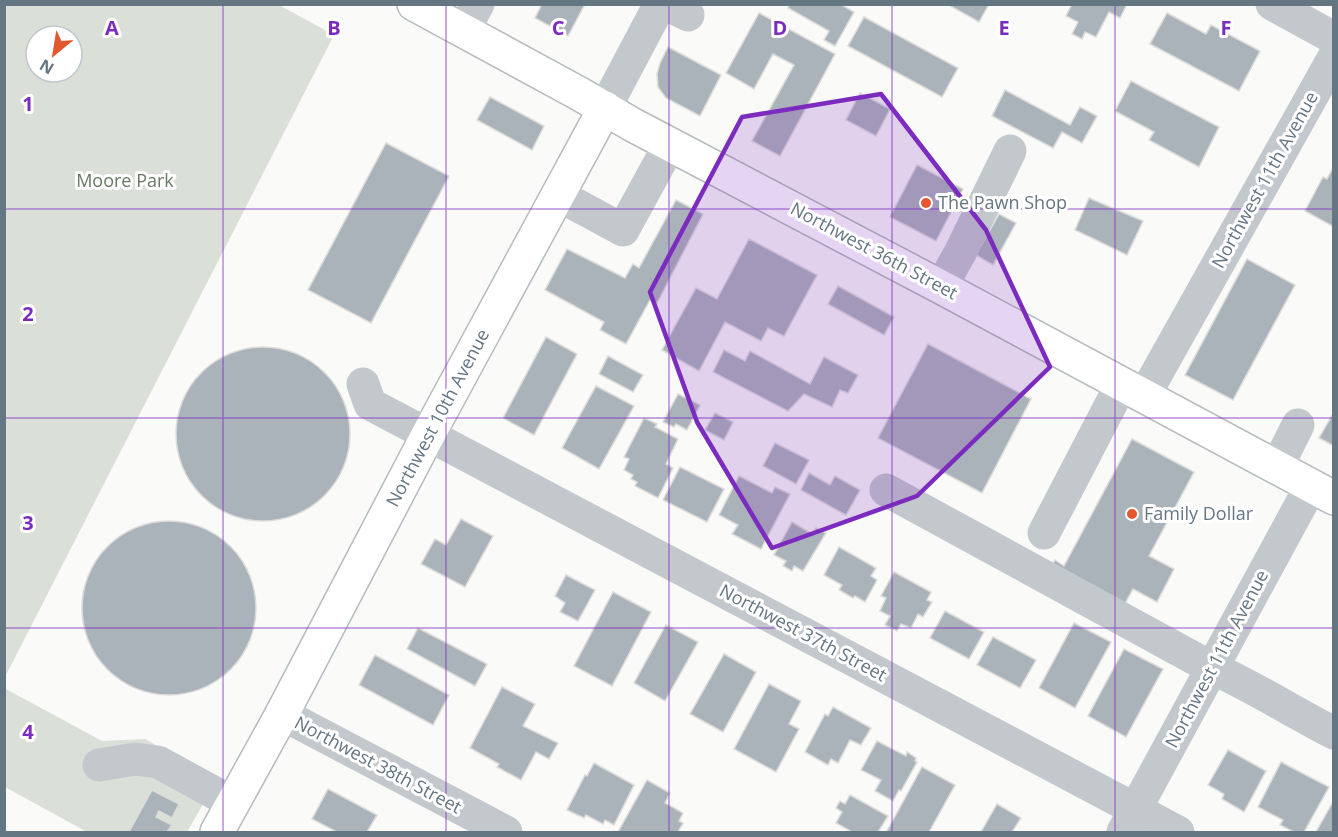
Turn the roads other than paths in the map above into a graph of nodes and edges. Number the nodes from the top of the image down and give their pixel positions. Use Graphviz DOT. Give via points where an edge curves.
graph roads {
  1 [pos="414,4"];
  2 [pos="1272,4"];
  3 [pos="671,8"];
  4 [pos="471,17"];
  5 [pos="1334,38"];
  6 [pos="1334,57"];
  7 [pos="605,108"];
  8 [pos="670,144"];
  9 [pos="1010,151"];
  10 [pos="558,195"];
  11 [pos="941,287"];
  12 [pos="363,384"];
  13 [pos="1133,391"];
  14 [pos="1298,424"];
  15 [pos="428,435"];
  16 [pos="1277,467"];
  17 [pos="886,490"];
  18 [pos="1322,492"];
  19 [pos="1044,533"];
  20 [pos="1212,668"];
  21 [pos="282,714"];
  22 [pos="1334,733"];
  23 [pos="99,765"];
  24 [pos="233,803"];
  25 [pos="1129,821"];
  26 [pos="217,832"];
  27 [pos="506,832"];
  28 [pos="1178,832"];
  1 -- 4 [label="main road, Northwest 36th Street"];
  2 -- 5 [label="street"];
  3 -- 7 [label="street, Northwest 10th Avenue"];
  4 -- 7 [label="main road, Northwest 36th Street"];
  6 -- 13 [label="street, Northwest 11th Avenue"];
  7 -- 8 [label="main road, Northwest 36th Street"];
  7 -- 10 [label="main road, Northwest 10th Avenue"];
  8 -- 10 [label="street" via="623,230"];
  8 -- 11 [label="main road, Northwest 36th Street"];
  9 -- 11 [label="street"];
  10 -- 15 [label="main road, Northwest 10th Avenue"];
  11 -- 13 [label="main road, Northwest 36th Street"];
  12 -- 15 [label="street, Northwest 37th Street" via="370,404"];
  13 -- 16 [label="main road, Northwest 36th Street"];
  13 -- 19 [label="street, Northwest 11th Avenue"];
  14 -- 16 [label="street"];
  15 -- 21 [label="main road, Northwest 10th Avenue"];
  15 -- 25 [label="street, Northwest 37th Street"];
  16 -- 18 [label="main road, Northwest 36th Street"];
  17 -- 20 [label="street"];
  18 -- 20 [label="street, Northwest 11th Avenue"];
  20 -- 22 [label="street"];
  20 -- 25 [label="street, Northwest 11th Avenue"];
  21 -- 24 [label="main road, Northwest 10th Avenue"];
  21 -- 27 [label="street, Northwest 38th Street"];
  23 -- 24 [label="street" via="135,759 158,762"];
  24 -- 26 [label="main road, Northwest 10th Avenue"];
  25 -- 28 [label="street, Northwest 37th Street"];
}
